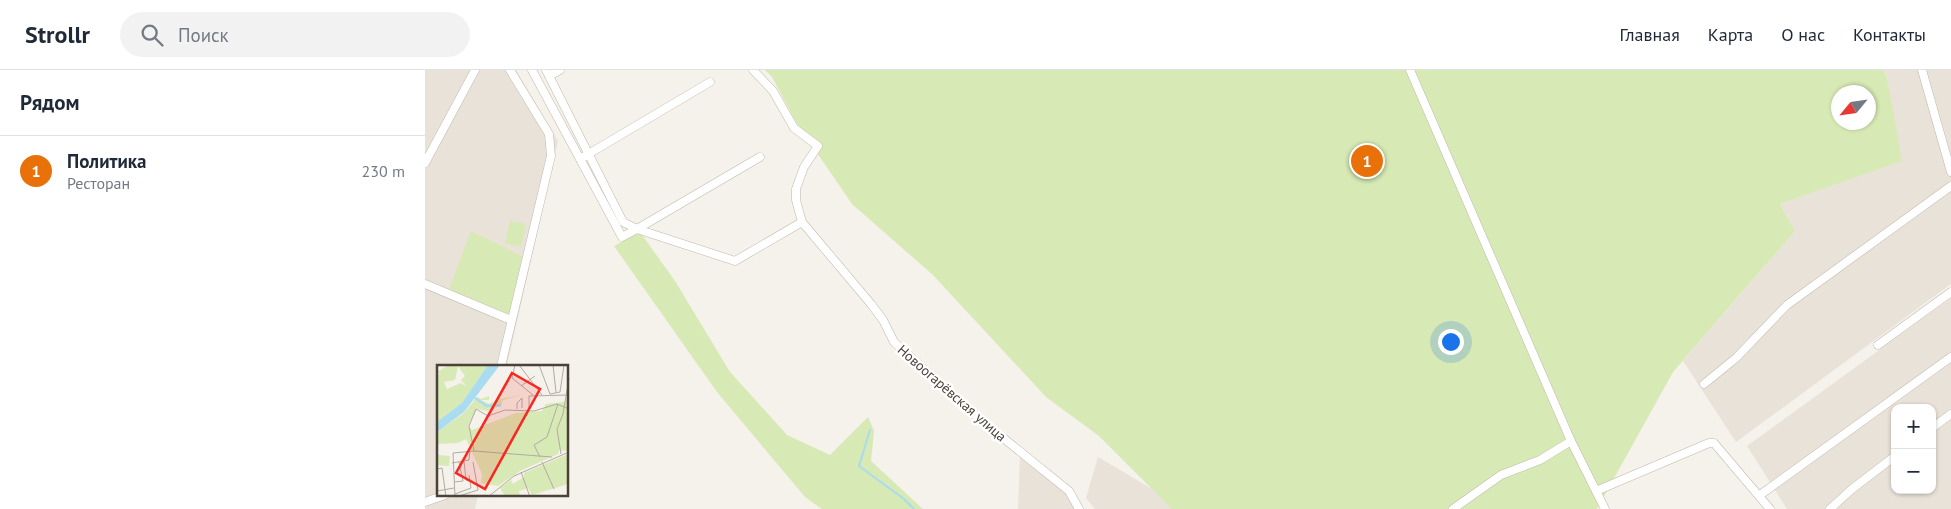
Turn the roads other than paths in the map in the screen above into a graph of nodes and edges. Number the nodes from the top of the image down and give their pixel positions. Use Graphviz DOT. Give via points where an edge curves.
graph roads {
  1 [pos="475,70"];
  2 [pos="510,70"];
  3 [pos="532,70"];
  4 [pos="560,70"];
  5 [pos="753,70"];
  6 [pos="1411,70"];
  7 [pos="1922,70"];
  8 [pos="547,73"];
  9 [pos="711,82"];
  10 [pos="587,153"];
  11 [pos="760,157"];
  12 [pos="580,159"];
  13 [pos="425,163"];
  14 [pos="1951,172"];
  15 [pos="1951,186"];
  16 [pos="802,222"];
  17 [pos="637,229"];
  18 [pos="425,284"];
  19 [pos="1950,296"];
  20 [pos="511,320"];
  21 [pos="1878,346"];
  22 [pos="1951,357"];
  23 [pos="501,365"];
  24 [pos="1703,384"];
  25 [pos="1951,414"];
  26 [pos="1936,425"];
  27 [pos="1571,441"];
  28 [pos="1891,459"];
  29 [pos="1596,491"];
  30 [pos="1759,495"];
  31 [pos="442,496"];
  32 [pos="425,502"];
  33 [pos="1079,509"];
  34 [pos="1453,509"];
  35 [pos="1605,509"];
  36 [pos="1770,509"];
  37 [pos="1830,509"];
  1 -- 13 [label="street"];
  2 -- 20 [label="street" via="549,134 551,156"];
  3 -- 12 [label="street"];
  4 -- 8 [label="street"];
  5 -- 16 [label="street, Новоогарёвская улица" via="773,91 794,128 817,146 803,167 796,188 795,200"];
  6 -- 27 [label="street"];
  7 -- 14 [label="street"];
  8 -- 10 [label="street"];
  9 -- 10 [label="street"];
  10 -- 12 [label="street"];
  10 -- 17 [label="street" via="623,222"];
  11 -- 17 [label="street"];
  12 -- 17 [label="street" via="622,237"];
  15 -- 24 [label="street" via="1787,305 1736,358"];
  16 -- 17 [label="street" via="735,261"];
  16 -- 33 [label="street, Новоогарёвская улица" via="871,304 894,342 981,420 1069,491"];
  18 -- 20 [label="street"];
  19 -- 21 [label="street"];
  20 -- 23 [label="street"];
  22 -- 30 [label="street"];
  25 -- 26 [label="street"];
  27 -- 29 [label="street"];
  27 -- 34 [label="street" via="1540,460 1501,475"];
  28 -- 37 [label="street"];
  29 -- 30 [label="street" via="1709,443 1717,446"];
  29 -- 35 [label="street"];
  30 -- 36 [label="street"];
  31 -- 32 [label="street"];
}
